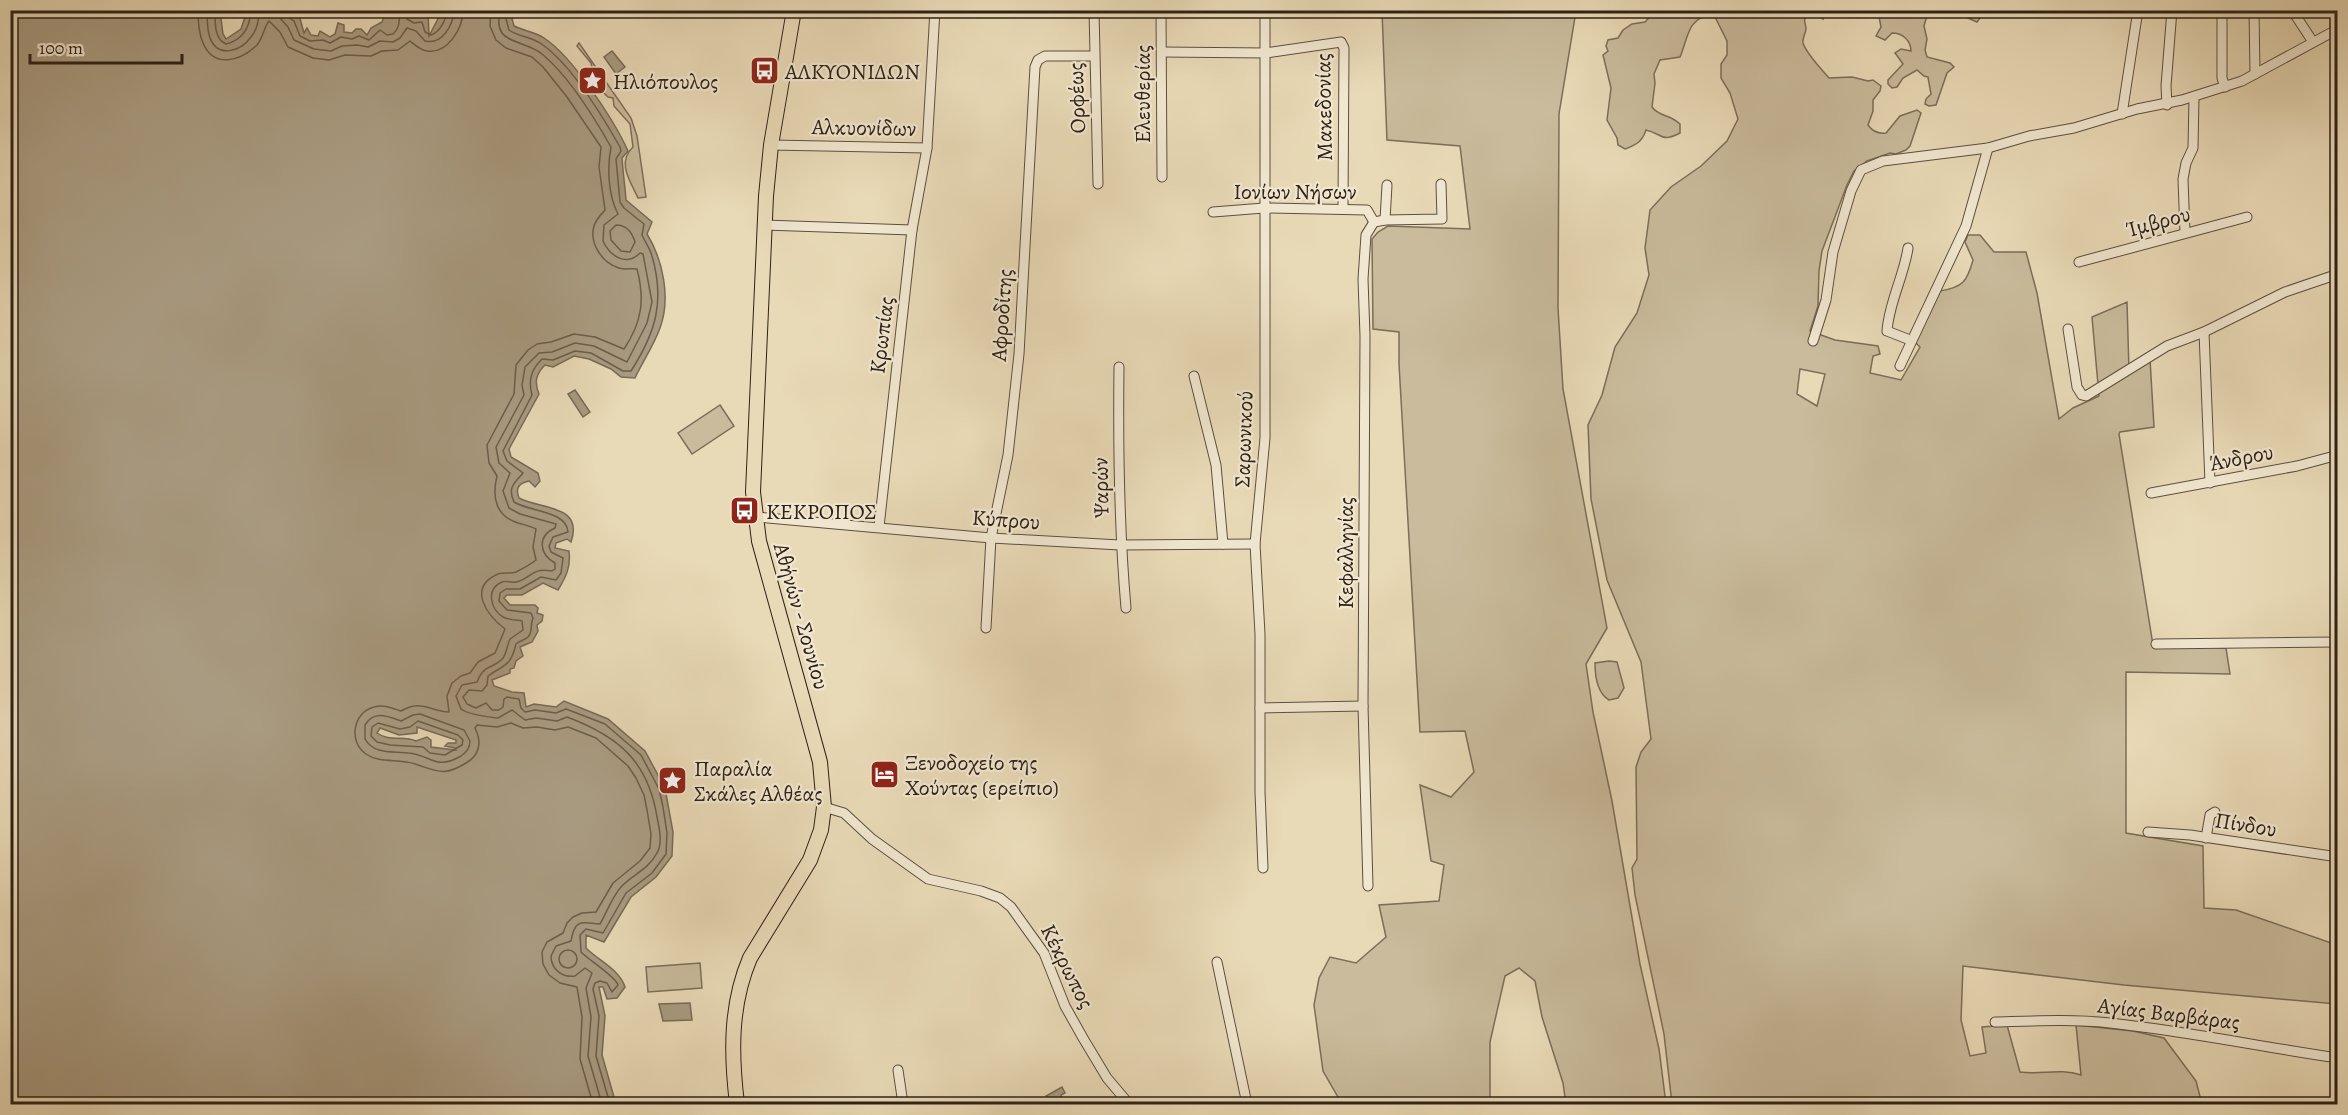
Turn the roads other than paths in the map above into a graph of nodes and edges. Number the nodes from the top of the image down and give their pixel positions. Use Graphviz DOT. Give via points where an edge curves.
graph roads {
  1 [pos="794,10"];
  2 [pos="934,10"];
  3 [pos="1094,10"];
  4 [pos="1161,10"];
  5 [pos="1265,10"];
  6 [pos="2138,10"];
  7 [pos="2172,10"];
  8 [pos="2222,10"];
  9 [pos="2254,10"];
  10 [pos="2292,10"];
  11 [pos="2337,29"];
  12 [pos="2313,42"];
  13 [pos="1162,52"];
  14 [pos="1266,53"];
  15 [pos="1094,56"];
  16 [pos="2255,74"];
  17 [pos="2225,87"];
  18 [pos="2194,96"];
  19 [pos="2167,105"];
  20 [pos="2122,114"];
  21 [pos="771,145"];
  22 [pos="927,148"];
  23 [pos="1988,148"];
  24 [pos="1162,177"];
  25 [pos="1098,184"];
  26 [pos="1441,184"];
  27 [pos="1387,185"];
  28 [pos="1264,208"];
  29 [pos="1343,208"];
  30 [pos="1213,212"];
  31 [pos="2247,217"];
  32 [pos="1385,220"];
  33 [pos="1374,222"];
  34 [pos="765,225"];
  35 [pos="912,230"];
  36 [pos="2185,233"];
  37 [pos="1908,248"];
  38 [pos="2079,262"];
  39 [pos="2337,274"];
  40 [pos="2068,329"];
  41 [pos="2204,332"];
  42 [pos="1910,340"];
  43 [pos="1813,341"];
  44 [pos="1899,366"];
  45 [pos="1119,367"];
  46 [pos="1194,376"];
  47 [pos="2337,455"];
  48 [pos="2210,483"];
  49 [pos="2151,493"];
  50 [pos="756,517"];
  51 [pos="879,527"];
  52 [pos="991,538"];
  53 [pos="1223,544"];
  54 [pos="1255,544"];
  55 [pos="1120,545"];
  56 [pos="1126,608"];
  57 [pos="986,628"];
  58 [pos="2337,642"];
  59 [pos="2156,644"];
  60 [pos="1363,706"];
  61 [pos="1260,708"];
  62 [pos="824,807"];
  63 [pos="2215,812"];
  64 [pos="2148,832"];
  65 [pos="2206,838"];
  66 [pos="2337,857"];
  67 [pos="1263,868"];
  68 [pos="1368,886"];
  69 [pos="1217,962"];
  70 [pos="1995,1022"];
  71 [pos="2337,1058"];
  72 [pos="898,1070"];
  73 [pos="737,1104"];
  74 [pos="900,1104"];
  75 [pos="1129,1104"];
  76 [pos="1247,1104"];
  1 -- 21 [label="main road, Αθήνών - Σουνίου"];
  2 -- 22 [label="street, Αλκυονίδων"];
  3 -- 15 [label="street, Ορφέως"];
  4 -- 13 [label="street, Ελευθερίας"];
  5 -- 14 [label="street, Σαρωνικού"];
  6 -- 20 [label="street"];
  7 -- 19 [label="street"];
  8 -- 17 [label="street"];
  9 -- 16 [label="street"];
  10 -- 12 [label="street"];
  11 -- 12 [label="street"];
  12 -- 16 [label="street"];
  13 -- 14 [label="street"];
  13 -- 24 [label="street, Ελευθερίας"];
  14 -- 28 [label="street, Σαρωνικού"];
  14 -- 29 [label="street, Μακεδονίας" via="1341,42 1344,48"];
  15 -- 25 [label="street, Ορφέως"];
  15 -- 52 [label="street, Αφροδίτης" via="1045,56 1035,67 1018,354 1008,456"];
  16 -- 17 [label="street"];
  17 -- 18 [label="street"];
  18 -- 19 [label="street"];
  18 -- 36 [label="street" via="2193,148 2183,179"];
  19 -- 20 [label="street"];
  20 -- 23 [label="street"];
  21 -- 22 [label="street, Αλκυονίδων"];
  21 -- 34 [label="main road, Αθήνών - Σουνίου"];
  22 -- 35 [label="street, Κρωπίας"];
  23 -- 42 [label="street" via="1966,226"];
  23 -- 43 [label="street" via="1883,161 1862,170 1851,191 1833,252 1826,300"];
  26 -- 32 [label="street, Ιονίων Νήσων" via="1442,219"];
  27 -- 32 [label="street"];
  28 -- 29 [label="street, Ιονίων Νήσων"];
  28 -- 30 [label="street, Ιονίων Νήσων"];
  28 -- 54 [label="street, Σαρωνικού" via="1265,438"];
  29 -- 33 [label="street, Ιονίων Νήσων" via="1367,210"];
  31 -- 36 [label="street, Ίμβρου"];
  32 -- 33 [label="street, Ιονίων Νήσων"];
  33 -- 60 [label="street, Κεφαλληνίας" via="1366,235 1363,279"];
  34 -- 35 [label="street"];
  34 -- 50 [label="main road, Αθήνών - Σουνίου" via="754,467"];
  35 -- 51 [label="street, Κρωπίας"];
  36 -- 38 [label="street, Ίμβρου"];
  37 -- 42 [label="street" via="1887,331"];
  39 -- 41 [label="street" via="2285,292"];
  40 -- 41 [label="street" via="2077,387 2086,396 2168,346"];
  41 -- 48 [label="street"];
  42 -- 44 [label="street"];
  45 -- 55 [label="street, Ψαρών"];
  46 -- 53 [label="street" via="1216,465"];
  47 -- 48 [label="street, Άνδρου"];
  48 -- 49 [label="street, Άνδρου"];
  50 -- 51 [label="street, Κύπρου"];
  50 -- 62 [label="main road, Αθήνών - Σουνίου" via="759,541 820,762"];
  51 -- 52 [label="street, Κύπρου"];
  52 -- 55 [label="street, Κύπρου"];
  52 -- 57 [label="street, Αφροδίτης"];
  53 -- 54 [label="street, Κύπρου"];
  53 -- 55 [label="street, Κύπρου"];
  54 -- 61 [label="street, Σαρωνικού"];
  55 -- 56 [label="street, Ψαρών"];
  58 -- 59 [label="street"];
  60 -- 61 [label="street"];
  60 -- 68 [label="street, Κεφαλληνίας"];
  61 -- 67 [label="street, Σαρωνικού"];
  62 -- 73 [label="main road, Αθήνών - Σουνίου" via="810,860 744,972 732,1042"];
  62 -- 75 [label="street, Κέκρωπος" via="844,813 872,839 928,879 981,891 1011,906 1044,953 1065,1006 1083,1038 1107,1078"];
  63 -- 65 [label="street" via="2210,815"];
  64 -- 65 [label="street, Πίνδου"];
  65 -- 66 [label="street, Πίνδου"];
  69 -- 76 [label="street"];
  70 -- 71 [label="street, Αγίας Βαρβάρας" via="2110,1023"];
  72 -- 74 [label="street"];
}
